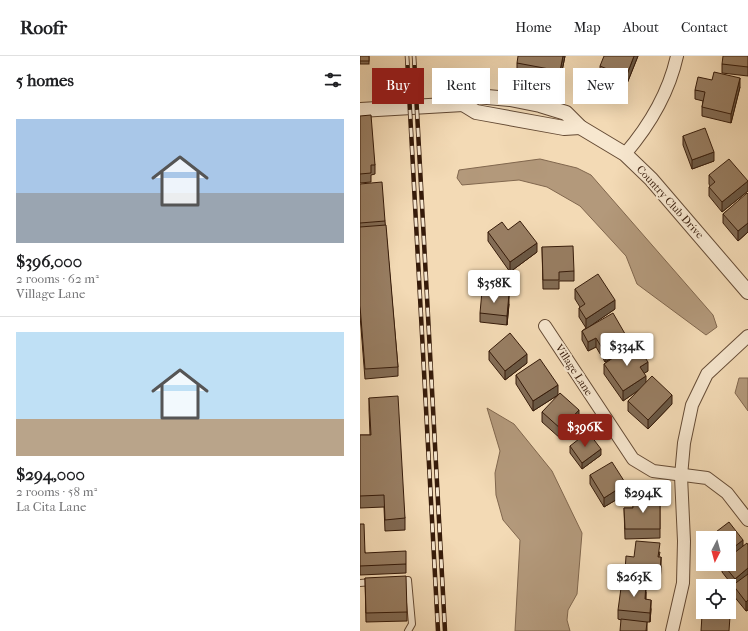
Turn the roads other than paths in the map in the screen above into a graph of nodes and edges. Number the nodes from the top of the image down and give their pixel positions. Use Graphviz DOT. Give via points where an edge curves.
graph roads {
  1 [pos="677,56"];
  2 [pos="360,110"];
  3 [pos="625,154"];
  4 [pos="748,292"];
  5 [pos="545,326"];
  6 [pos="748,336"];
  7 [pos="681,476"];
  8 [pos="748,520"];
  9 [pos="392,581"];
  10 [pos="376,582"];
  11 [pos="360,583"];
  12 [pos="408,631"];
  13 [pos="672,631"];
  1 -- 3 [label="street" via="665,94"];
  2 -- 3 [label="street, Country Club Drive" via="463,104 476,112 564,128 580,127"];
  3 -- 4 [label="street, Country Club Drive" via="656,185"];
  5 -- 7 [label="street, Village Lane" via="632,459 653,471"];
  6 -- 7 [label="street" via="707,374 692,405 684,443"];
  7 -- 8 [label="street, Village Lane" via="707,478 728,493"];
  7 -- 13 [label="street" via="683,582"];
  9 -- 12 [label="lane" via="408,580 412,624"];
  10 -- 11 [label="lane"];
}
